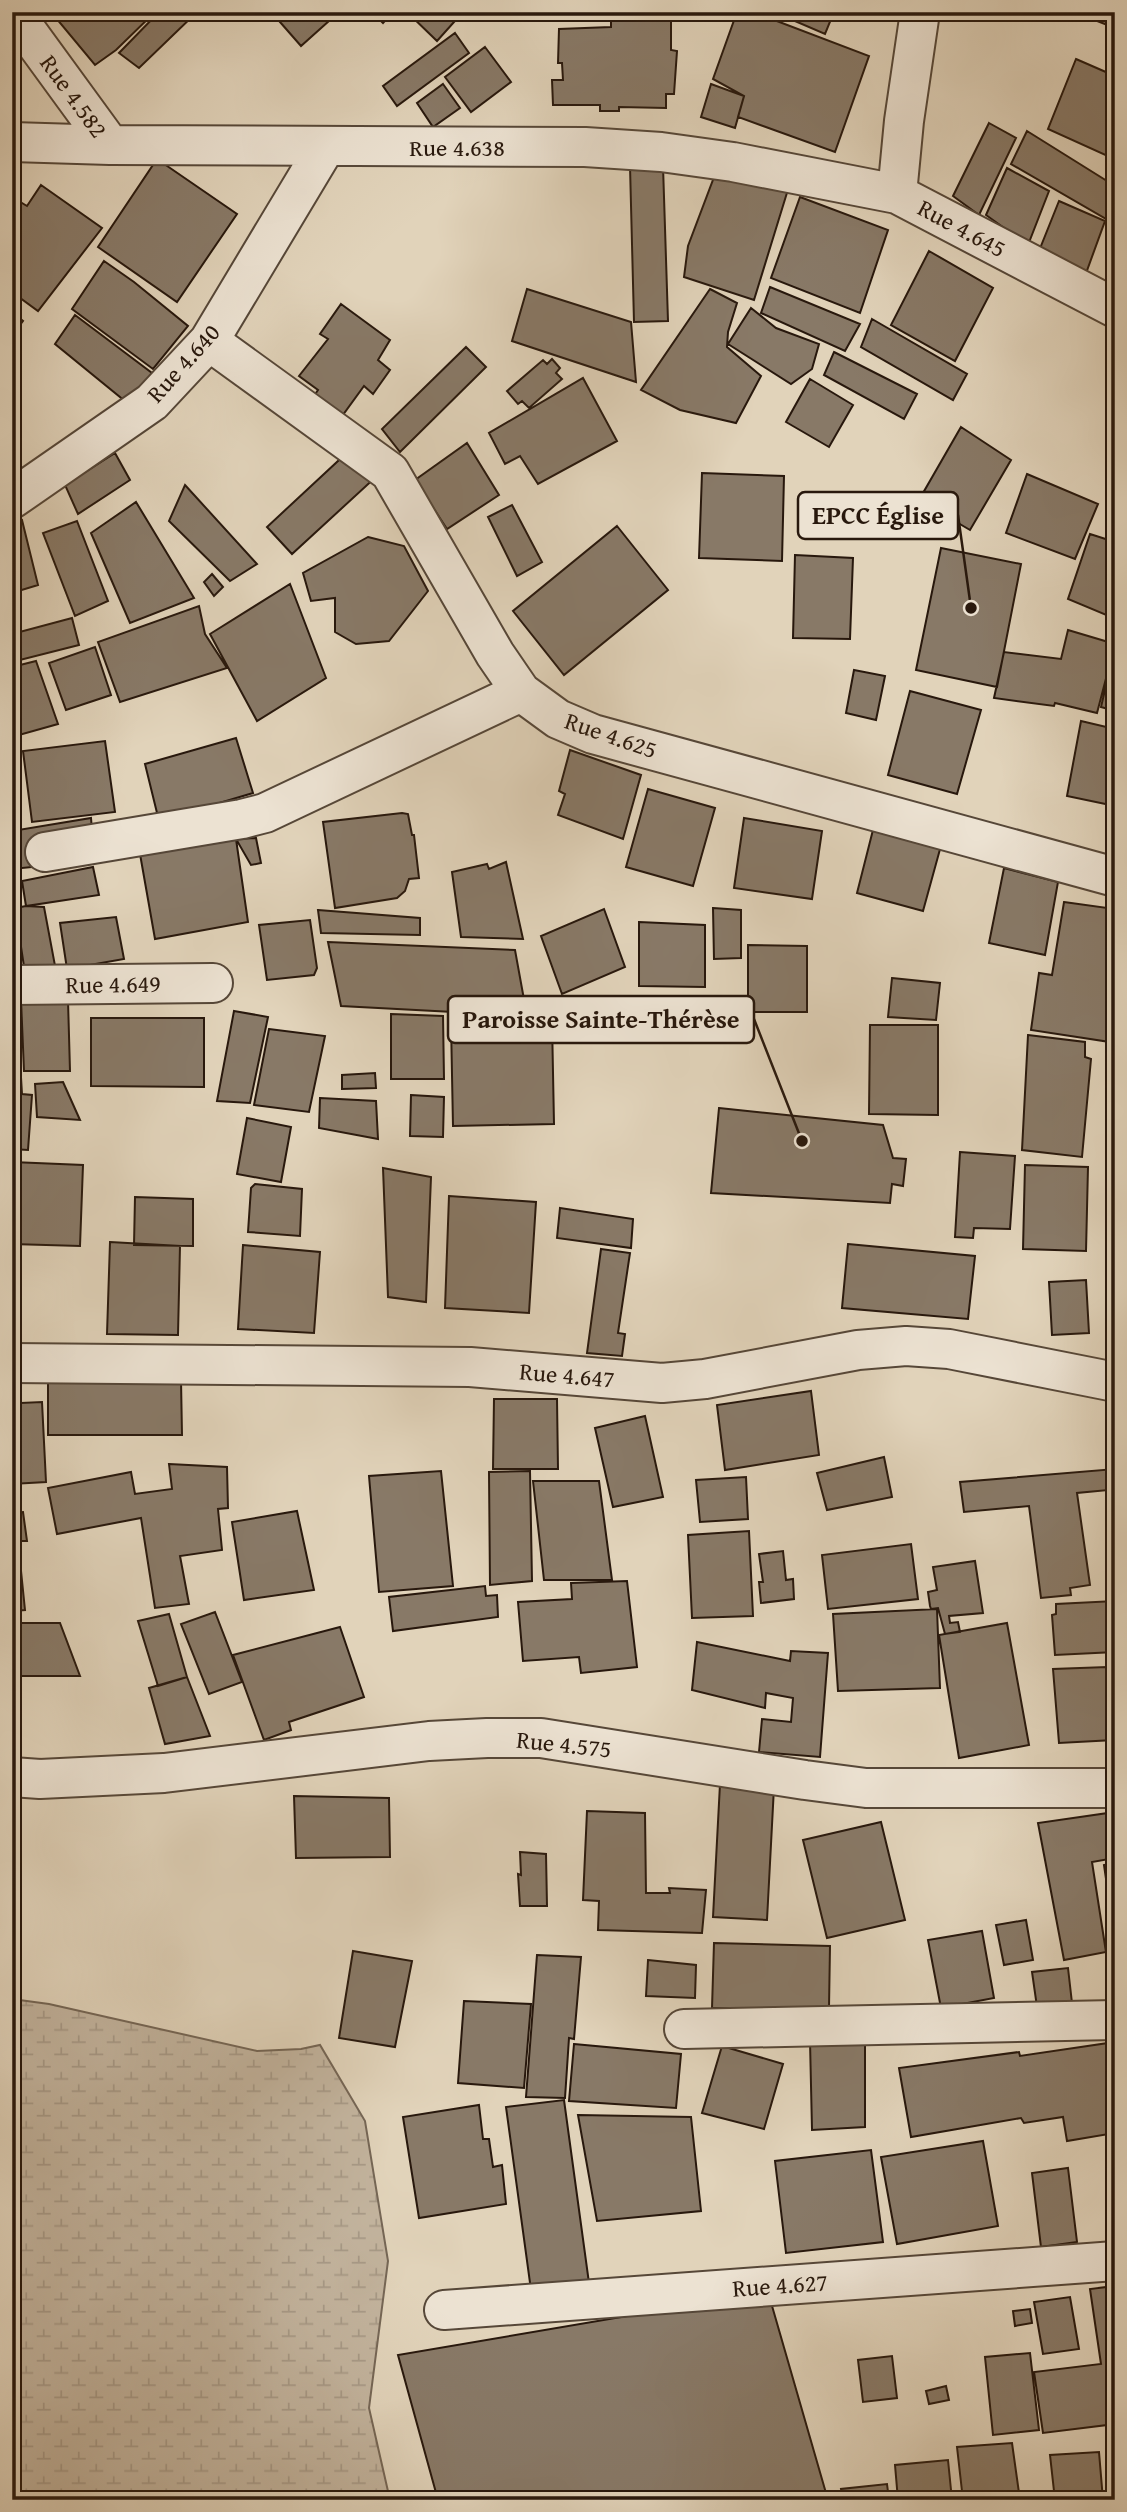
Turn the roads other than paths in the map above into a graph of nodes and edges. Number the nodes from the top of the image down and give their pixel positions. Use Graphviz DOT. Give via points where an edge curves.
graph roads {
  1 [pos="13,12"];
  2 [pos="920,12"];
  3 [pos="12,142"];
  4 [pos="110,145"];
  5 [pos="326,146"];
  6 [pos="897,194"];
  7 [pos="1115,308"];
  8 [pos="209,341"];
  9 [pos="12,499"];
  10 [pos="522,691"];
  11 [pos="45,852"];
  12 [pos="1115,877"];
  13 [pos="213,983"];
  14 [pos="12,985"];
  15 [pos="12,1363"];
  16 [pos="1115,1381"];
  17 [pos="12,1777"];
  18 [pos="1115,1788"];
  19 [pos="1115,2020"];
  20 [pos="684,2029"];
  21 [pos="1115,2260"];
  22 [pos="444,2310"];
  1 -- 4 [label="street, Rue 4.582"];
  2 -- 6 [label="street, Rue 4.645"];
  3 -- 4 [label="street, Rue 4.638"];
  4 -- 5 [label="street, Rue 4.638"];
  5 -- 6 [label="street, Rue 4.638" via="585,147 661,152"];
  5 -- 8 [label="street, Rue 4.640"];
  6 -- 7 [label="street, Rue 4.645"];
  8 -- 9 [label="street, Rue 4.640" via="152,402"];
  8 -- 10 [label="street" via="390,472 495,654"];
  10 -- 11 [label="street" via="265,813"];
  10 -- 12 [label="street, Rue 4.625" via="558,719 593,734"];
  13 -- 14 [label="street, Rue 4.649"];
  15 -- 16 [label="street, Rue 4.647" via="470,1367 662,1383 906,1346 948,1349"];
  17 -- 18 [label="street, Rue 4.575" via="164,1773 429,1741 541,1738 866,1788"];
  19 -- 20 [label="street"];
  21 -- 22 [label="street, Rue 4.627"];
}
